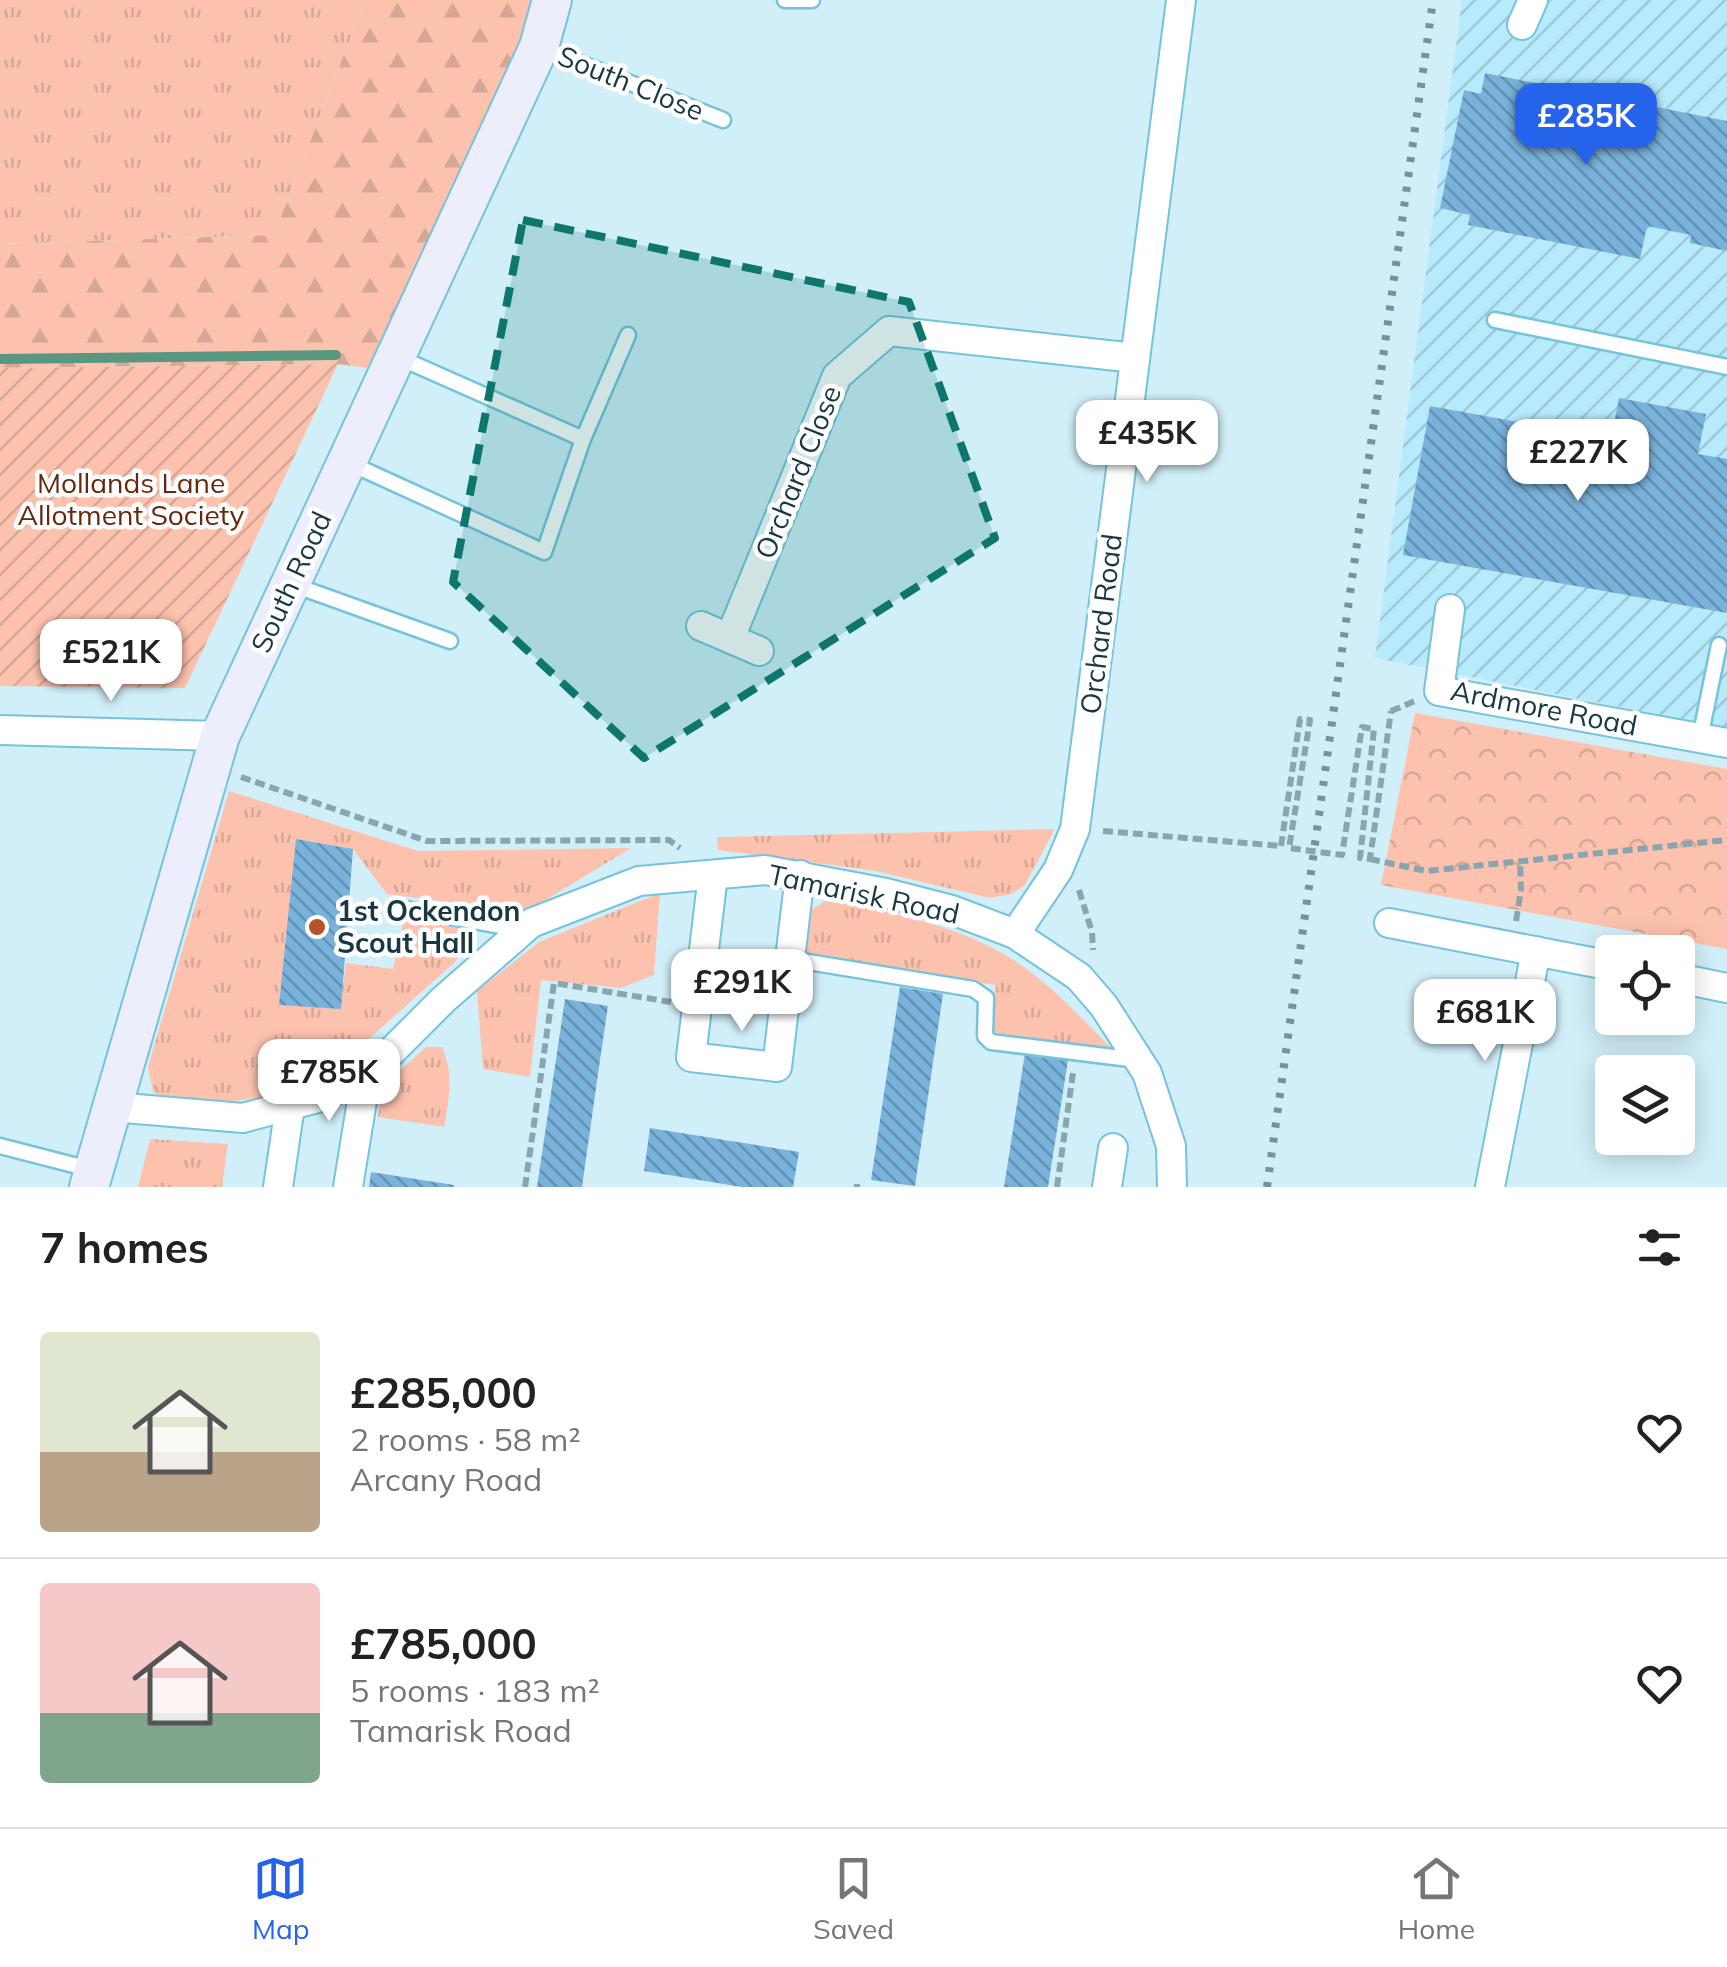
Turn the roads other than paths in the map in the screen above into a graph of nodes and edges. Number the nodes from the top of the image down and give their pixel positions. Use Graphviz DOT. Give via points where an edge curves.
graph roads {
  1 [pos="552,0"];
  2 [pos="785,0"];
  3 [pos="812,0"];
  4 [pos="1181,0"];
  5 [pos="539,47"];
  6 [pos="723,120"];
  7 [pos="1495,320"];
  8 [pos="628,334"];
  9 [pos="396,356"];
  10 [pos="1135,358"];
  11 [pos="1727,367"];
  12 [pos="583,439"];
  13 [pos="346,461"];
  14 [pos="290,584"];
  15 [pos="1450,609"];
  16 [pos="701,626"];
  17 [pos="730,638"];
  18 [pos="450,641"];
  19 [pos="1719,645"];
  20 [pos="759,651"];
  21 [pos="0,730"];
  22 [pos="1714,741"];
  23 [pos="216,751"];
  24 [pos="712,875"];
  25 [pos="800,875"];
  26 [pos="401,908"];
  27 [pos="1388,923"];
  28 [pos="524,930"];
  29 [pos="1015,934"];
  30 [pos="1522,949"];
  31 [pos="790,959"];
  32 [pos="1595,963"];
  33 [pos="1695,981"];
  34 [pos="1727,988"];
  35 [pos="1139,1060"];
  36 [pos="367,1070"];
  37 [pos="290,1106"];
  38 [pos="113,1107"];
  39 [pos="0,1146"];
  40 [pos="1113,1148"];
  41 [pos="91,1179"];
  42 [pos="278,1187"];
  43 [pos="348,1187"];
  44 [pos="1107,1187"];
  45 [pos="1172,1187"];
  46 [pos="1490,1187"];
  1 -- 5 [label="main road, South Road"];
  2 -- 3 [label="lane"];
  4 -- 10 [label="street, Orchard Road"];
  5 -- 6 [label="lane, South Close"];
  5 -- 9 [label="main road, South Road"];
  7 -- 11 [label="lane"];
  8 -- 12 [label="lane"];
  9 -- 12 [label="lane"];
  9 -- 13 [label="main road, South Road"];
  10 -- 17 [label="street, Orchard Close" via="889,331 837,376"];
  10 -- 29 [label="street, Orchard Road" via="1075,829 1058,870"];
  12 -- 13 [label="lane" via="544,552"];
  13 -- 14 [label="main road, South Road"];
  14 -- 18 [label="lane"];
  14 -- 23 [label="main road, South Road"];
  15 -- 22 [label="street, Ardmore Road" via="1439,691"];
  16 -- 17 [label="street"];
  17 -- 20 [label="street"];
  19 -- 22 [label="lane"];
  21 -- 23 [label="street"];
  23 -- 38 [label="main road, South Road"];
  24 -- 25 [label="street, Tamarisk Road"];
  24 -- 28 [label="street, Tamarisk Road" via="639,881"];
  24 -- 31 [label="street" via="691,1056 777,1067"];
  25 -- 29 [label="street, Tamarisk Road" via="952,910"];
  25 -- 31 [label="street"];
  26 -- 28 [label="lane"];
  27 -- 30 [label="street"];
  28 -- 36 [label="street, Tamarisk Road"];
  29 -- 35 [label="street, Tamarisk Road" via="1079,977"];
  30 -- 32 [label="street"];
  30 -- 46 [label="street"];
  31 -- 35 [label="lane" via="972,989 987,1001 988,1039"];
  33 -- 34 [label="street"];
  35 -- 45 [label="street, Tamarisk Road" via="1171,1146"];
  36 -- 37 [label="street, Tamarisk Road" via="324,1096"];
  36 -- 43 [label="street"];
  37 -- 38 [label="street, Tamarisk Road" via="243,1118"];
  37 -- 42 [label="street"];
  38 -- 41 [label="main road, South Road"];
  39 -- 41 [label="lane"];
  40 -- 44 [label="street"];
}
